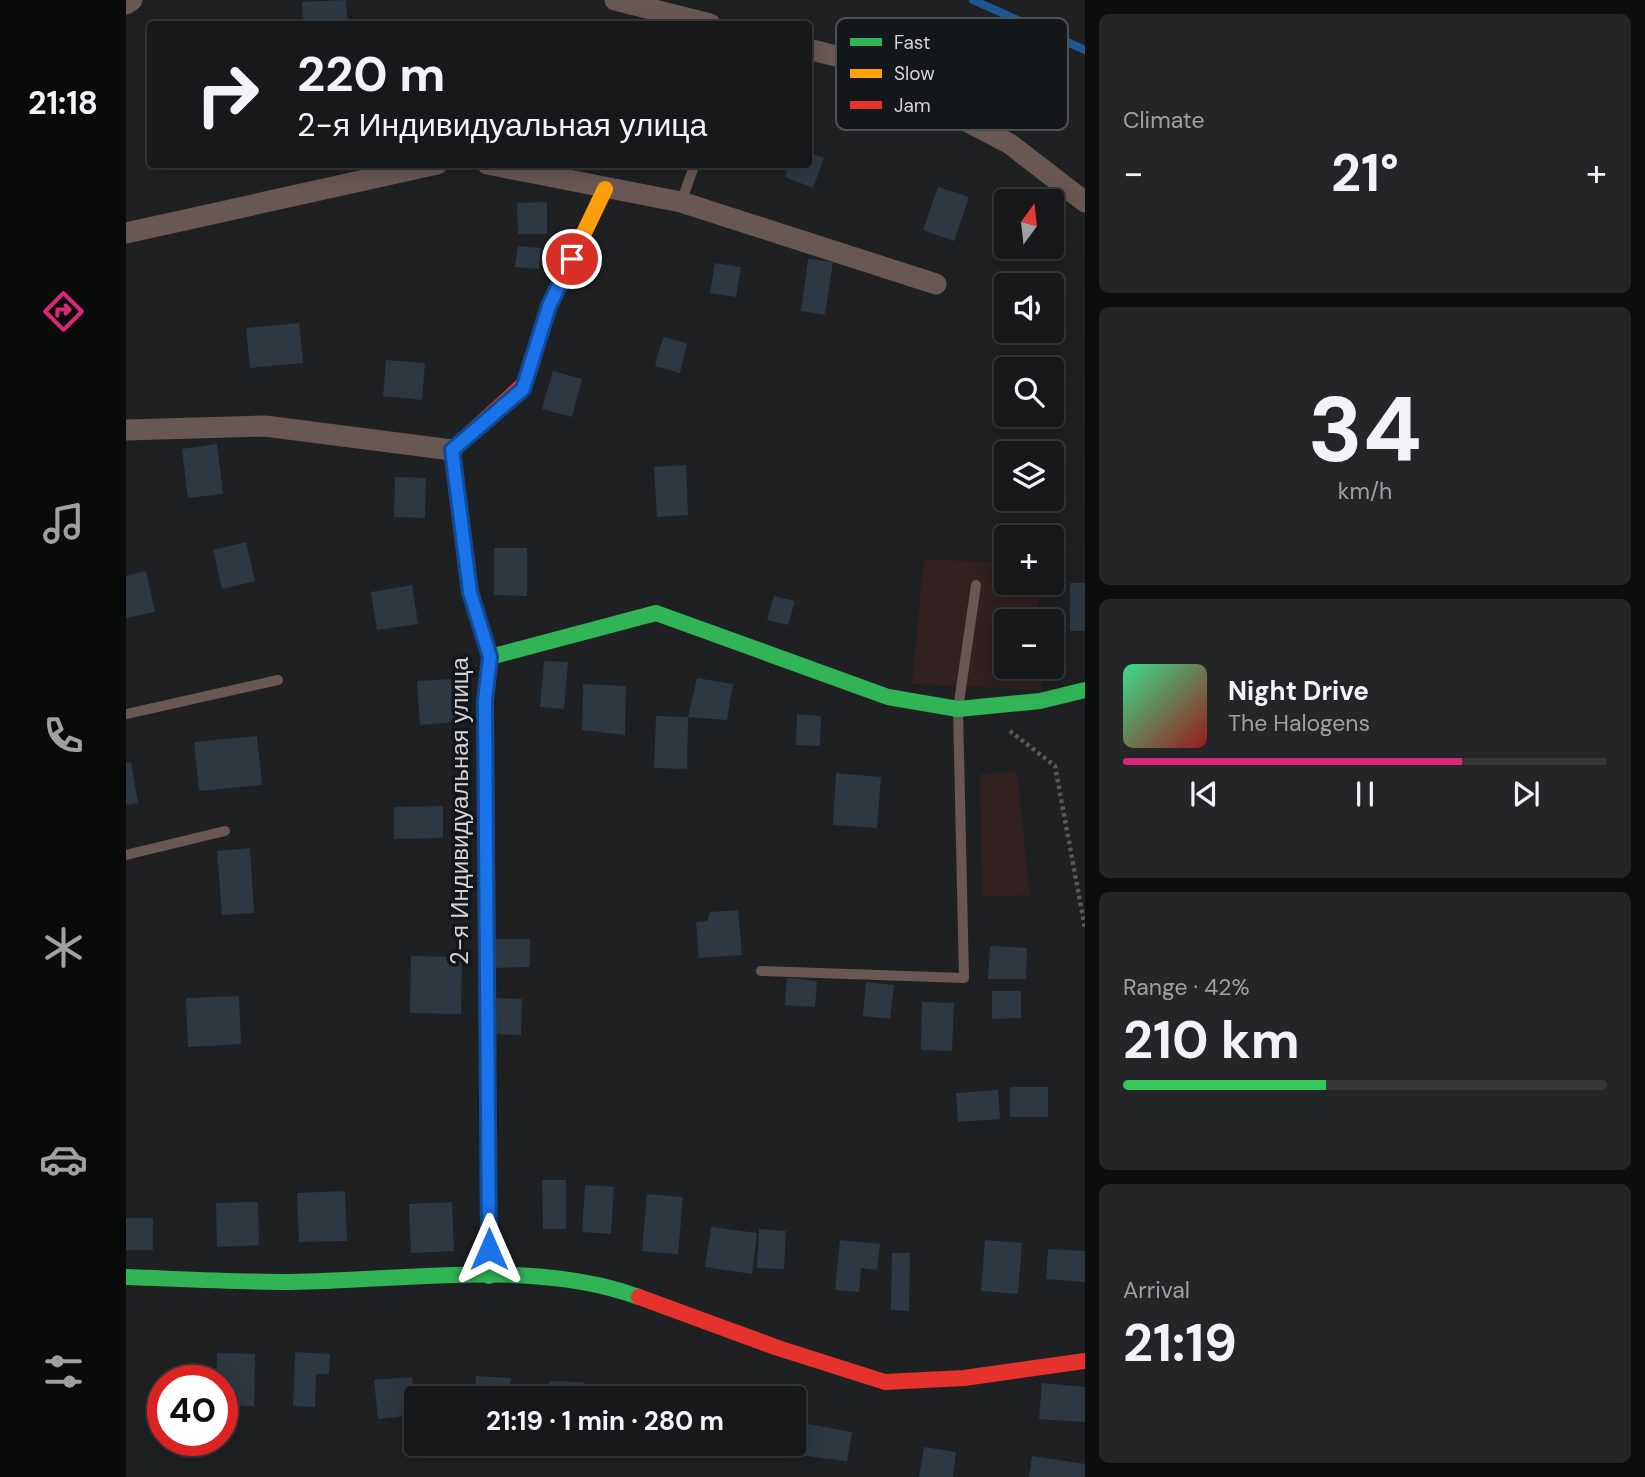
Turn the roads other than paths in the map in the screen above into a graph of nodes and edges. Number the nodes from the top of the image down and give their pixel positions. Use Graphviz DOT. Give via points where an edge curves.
graph roads {
  1 [pos="132,0"];
  2 [pos="615,0"];
  3 [pos="126,4"];
  4 [pos="698,21"];
  5 [pos="812,50"];
  6 [pos="836,56"];
  7 [pos="983,130"];
  8 [pos="419,168"];
  9 [pos="506,168"];
  10 [pos="694,168"];
  11 [pos="605,189"];
  12 [pos="681,202"];
  13 [pos="1085,202"];
  14 [pos="126,233"];
  15 [pos="936,284"];
  16 [pos="126,430"];
  17 [pos="452,450"];
  18 [pos="976,584"];
  19 [pos="490,657"];
  20 [pos="278,680"];
  21 [pos="1085,690"];
  22 [pos="958,709"];
  23 [pos="126,714"];
  24 [pos="225,831"];
  25 [pos="126,855"];
  26 [pos="761,971"];
  27 [pos="489,1276"];
  28 [pos="126,1277"];
  29 [pos="1085,1361"];
  1 -- 3 [label="street"];
  2 -- 4 [label="street"];
  5 -- 6 [label="street"];
  7 -- 13 [label="street" via="1010,144"];
  8 -- 14 [label="street"];
  9 -- 11 [label="street"];
  10 -- 12 [label="lane"];
  11 -- 12 [label="street"];
  11 -- 17 [label="street" via="549,306 523,389"];
  12 -- 15 [label="street"];
  16 -- 17 [label="street" via="265,426"];
  17 -- 19 [label="street, 2-я Индивидуальная улица" via="470,592"];
  18 -- 22 [label="lane"];
  19 -- 22 [label="street" via="656,613 888,697"];
  19 -- 27 [label="street, 2-я Индивидуальная улица" via="485,701"];
  20 -- 23 [label="lane"];
  21 -- 22 [label="street" via="1040,701"];
  22 -- 26 [label="lane" via="964,978"];
  24 -- 25 [label="lane"];
  27 -- 28 [label="street" via="289,1282"];
  27 -- 29 [label="street" via="572,1280 617,1289 885,1382 964,1378"];
}
